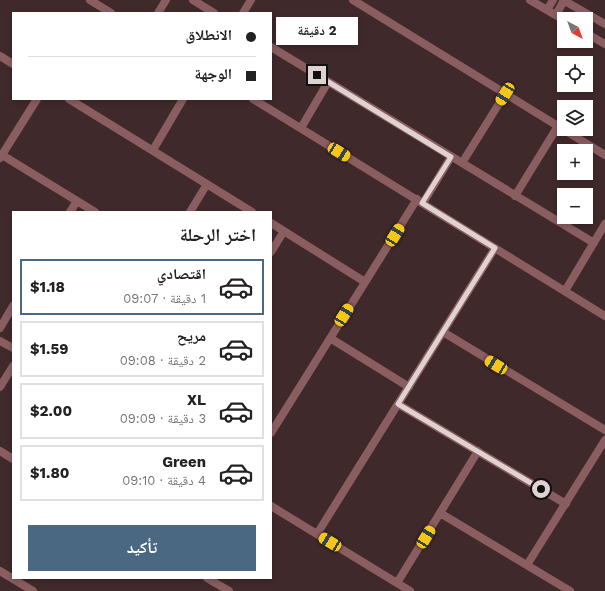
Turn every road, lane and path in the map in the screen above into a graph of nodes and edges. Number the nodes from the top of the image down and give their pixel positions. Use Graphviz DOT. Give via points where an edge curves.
graph roads {
  1 [pos="90,0"];
  2 [pos="166,0"];
  3 [pos="193,0"];
  4 [pos="251,0"];
  5 [pos="353,0"];
  6 [pos="530,0"];
  7 [pos="553,0"];
  8 [pos="563,0"];
  9 [pos="547,10"];
  10 [pos="109,12"];
  11 [pos="159,12"];
  12 [pos="212,12"];
  13 [pos="244,12"];
  14 [pos="556,15"];
  15 [pos="605,24"];
  16 [pos="593,37"];
  17 [pos="605,44"];
  18 [pos="272,48"];
  19 [pos="0,56"];
  20 [pos="12,63"];
  21 [pos="328,82"];
  22 [pos="505,94"];
  23 [pos="36,100"];
  24 [pos="71,100"];
  25 [pos="182,100"];
  26 [pos="254,100"];
  27 [pos="557,125"];
  28 [pos="300,128"];
  29 [pos="557,128"];
  30 [pos="574,136"];
  31 [pos="153,150"];
  32 [pos="605,155"];
  33 [pos="1,157"];
  34 [pos="451,157"];
  35 [pos="462,163"];
  36 [pos="207,184"];
  37 [pos="515,196"];
  38 [pos="77,201"];
  39 [pos="420,201"];
  40 [pos="71,211"];
  41 [pos="93,211"];
  42 [pos="191,211"];
  43 [pos="250,211"];
  44 [pos="605,224"];
  45 [pos="272,225"];
  46 [pos="284,231"];
  47 [pos="594,243"];
  48 [pos="495,248"];
  49 [pos="272,250"];
  50 [pos="365,282"];
  51 [pos="565,291"];
  52 [pos="12,308"];
  53 [pos="605,316"];
  54 [pos="0,328"];
  55 [pos="443,332"];
  56 [pos="330,338"];
  57 [pos="0,341"];
  58 [pos="12,347"];
  59 [pos="12,368"];
  60 [pos="0,387"];
  61 [pos="409,387"];
  62 [pos="398,404"];
  63 [pos="604,429"];
  64 [pos="272,431"];
  65 [pos="605,440"];
  66 [pos="0,451"];
  67 [pos="478,452"];
  68 [pos="12,458"];
  69 [pos="566,504"];
  70 [pos="272,507"];
  71 [pos="440,513"];
  72 [pos="317,534"];
  73 [pos="527,565"];
  74 [pos="0,571"];
  75 [pos="12,578"];
  76 [pos="13,579"];
  77 [pos="210,579"];
  78 [pos="397,584"];
  79 [pos="33,591"];
  80 [pos="229,591"];
  81 [pos="410,591"];
  82 [pos="570,591"];
  1 -- 10 [label="street"];
  2 -- 11 [label="street"];
  3 -- 12 [label="street"];
  4 -- 13 [label="street"];
  5 -- 22 [label="street"];
  6 -- 9 [label="street"];
  7 -- 9 [label="street"];
  8 -- 14 [label="street"];
  8 -- 15 [label="street"];
  9 -- 14 [label="street"];
  16 -- 17 [label="street"];
  18 -- 21 [label="street"];
  19 -- 20 [label="street"];
  21 -- 28 [label="street"];
  21 -- 34 [label="street"];
  22 -- 27 [label="street"];
  22 -- 35 [label="street"];
  23 -- 33 [label="street"];
  24 -- 31 [label="street"];
  25 -- 31 [label="street"];
  26 -- 28 [label="street"];
  28 -- 39 [label="street"];
  29 -- 37 [label="street"];
  30 -- 32 [label="street"];
  31 -- 36 [label="street"];
  33 -- 38 [label="street"];
  34 -- 35 [label="street"];
  34 -- 39 [label="street"];
  35 -- 37 [label="street"];
  36 -- 42 [label="street"];
  36 -- 43 [label="street"];
  37 -- 47 [label="street"];
  38 -- 40 [label="street"];
  38 -- 41 [label="street"];
  39 -- 48 [label="street"];
  39 -- 50 [label="street"];
  44 -- 47 [label="street"];
  45 -- 46 [label="street"];
  46 -- 49 [label="street"];
  46 -- 50 [label="street"];
  47 -- 51 [label="street"];
  48 -- 51 [label="street"];
  48 -- 55 [label="street"];
  50 -- 56 [label="street"];
  51 -- 53 [label="street"];
  52 -- 54 [label="street"];
  55 -- 61 [label="street"];
  55 -- 63 [label="street"];
  56 -- 61 [label="street"];
  56 -- 64 [label="street"];
  57 -- 58 [label="street"];
  59 -- 60 [label="street"];
  61 -- 62 [label="street"];
  62 -- 67 [label="street"];
  62 -- 72 [label="street"];
  65 -- 69 [label="street"];
  66 -- 68 [label="street"];
  67 -- 69 [label="street"];
  67 -- 71 [label="street"];
  69 -- 73 [label="street"];
  70 -- 72 [label="street"];
  71 -- 73 [label="street"];
  71 -- 78 [label="street"];
  72 -- 78 [label="street"];
  73 -- 82 [label="street"];
  74 -- 75 [label="street"];
  76 -- 79 [label="street"];
  77 -- 80 [label="street"];
  78 -- 81 [label="street"];
}
